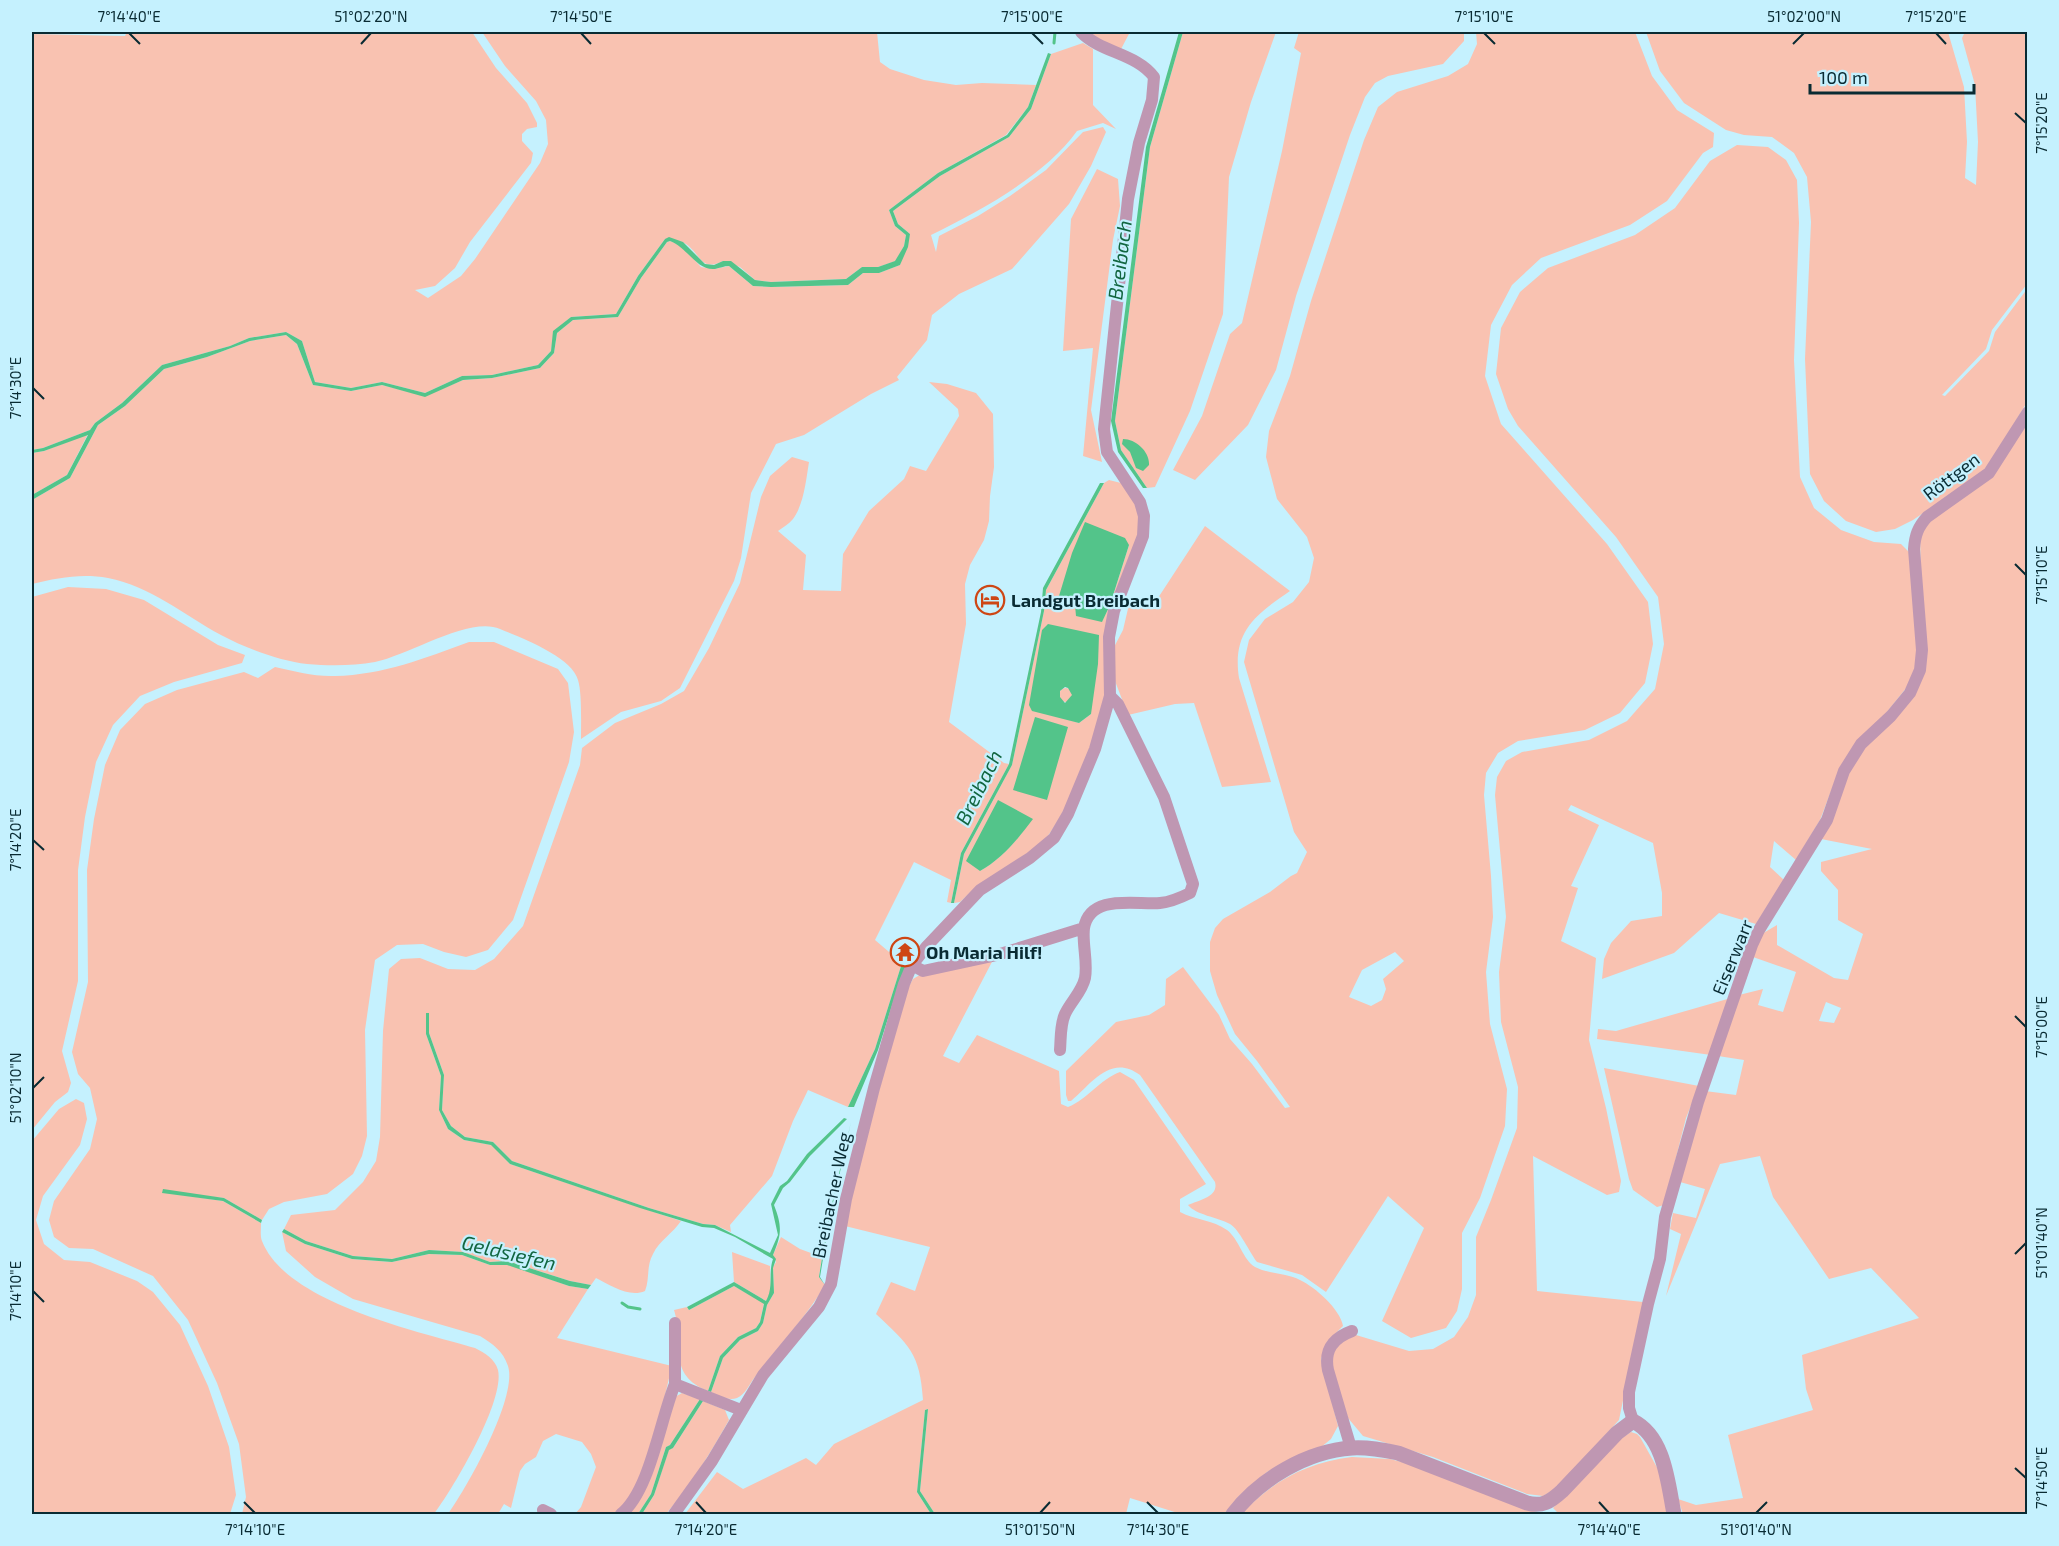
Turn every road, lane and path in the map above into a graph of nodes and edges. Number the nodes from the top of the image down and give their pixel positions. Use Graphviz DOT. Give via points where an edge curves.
graph roads {
  1 [pos="1081,32"];
  2 [pos="2028,412"];
  3 [pos="1915,538"];
  4 [pos="1110,696"];
  5 [pos="1084,928"];
  6 [pos="912,964"];
  7 [pos="1060,1050"];
  8 [pos="675,1323"];
  9 [pos="1352,1331"];
  10 [pos="675,1384"];
  11 [pos="741,1410"];
  12 [pos="1633,1421"];
  13 [pos="1351,1448"];
  14 [pos="621,1515"];
  15 [pos="674,1515"];
  16 [pos="1233,1515"];
  17 [pos="1674,1515"];
  1 -- 4 [label="street, Breibacher Weg" via="1096,44 1142,64 1154,77 1128,199 1104,429 1107,452 1140,502 1144,516 1143,536 1114,611 1109,637"];
  2 -- 3 [label="street, Röttgen" via="1989,473 1927,517"];
  3 -- 12 [label="street, Eiserwarr" via="1920,670 1910,693 1861,744 1844,771 1827,820 1752,945 1698,1102 1665,1217 1660,1259 1629,1392"];
  4 -- 5 [label="street" via="1118,704 1160,787 1193,884 1190,893 1161,903 1106,904 1092,913"];
  4 -- 6 [label="street, Breibacher Weg" via="1095,749 1061,828 1042,849 980,890"];
  5 -- 6 [label="street" via="923,971"];
  5 -- 7 [label="street" via="1085,977 1065,1014"];
  6 -- 11 [label="street, Breibacher Weg" via="851,1177 831,1284 819,1307 763,1375"];
  8 -- 10 [label="street"];
  9 -- 13 [label="street" via="1332,1344 1327,1357"];
  10 -- 11 [label="street"];
  10 -- 14 [label="street" via="644,1479 633,1503"];
  11 -- 15 [label="street, Breibacher Weg"];
  12 -- 13 [label="street" via="1552,1500 1539,1505 1398,1454"];
  12 -- 17 [label="street" via="1647,1431 1664,1464"];
  13 -- 16 [label="street" via="1292,1467 1252,1494"];
}
